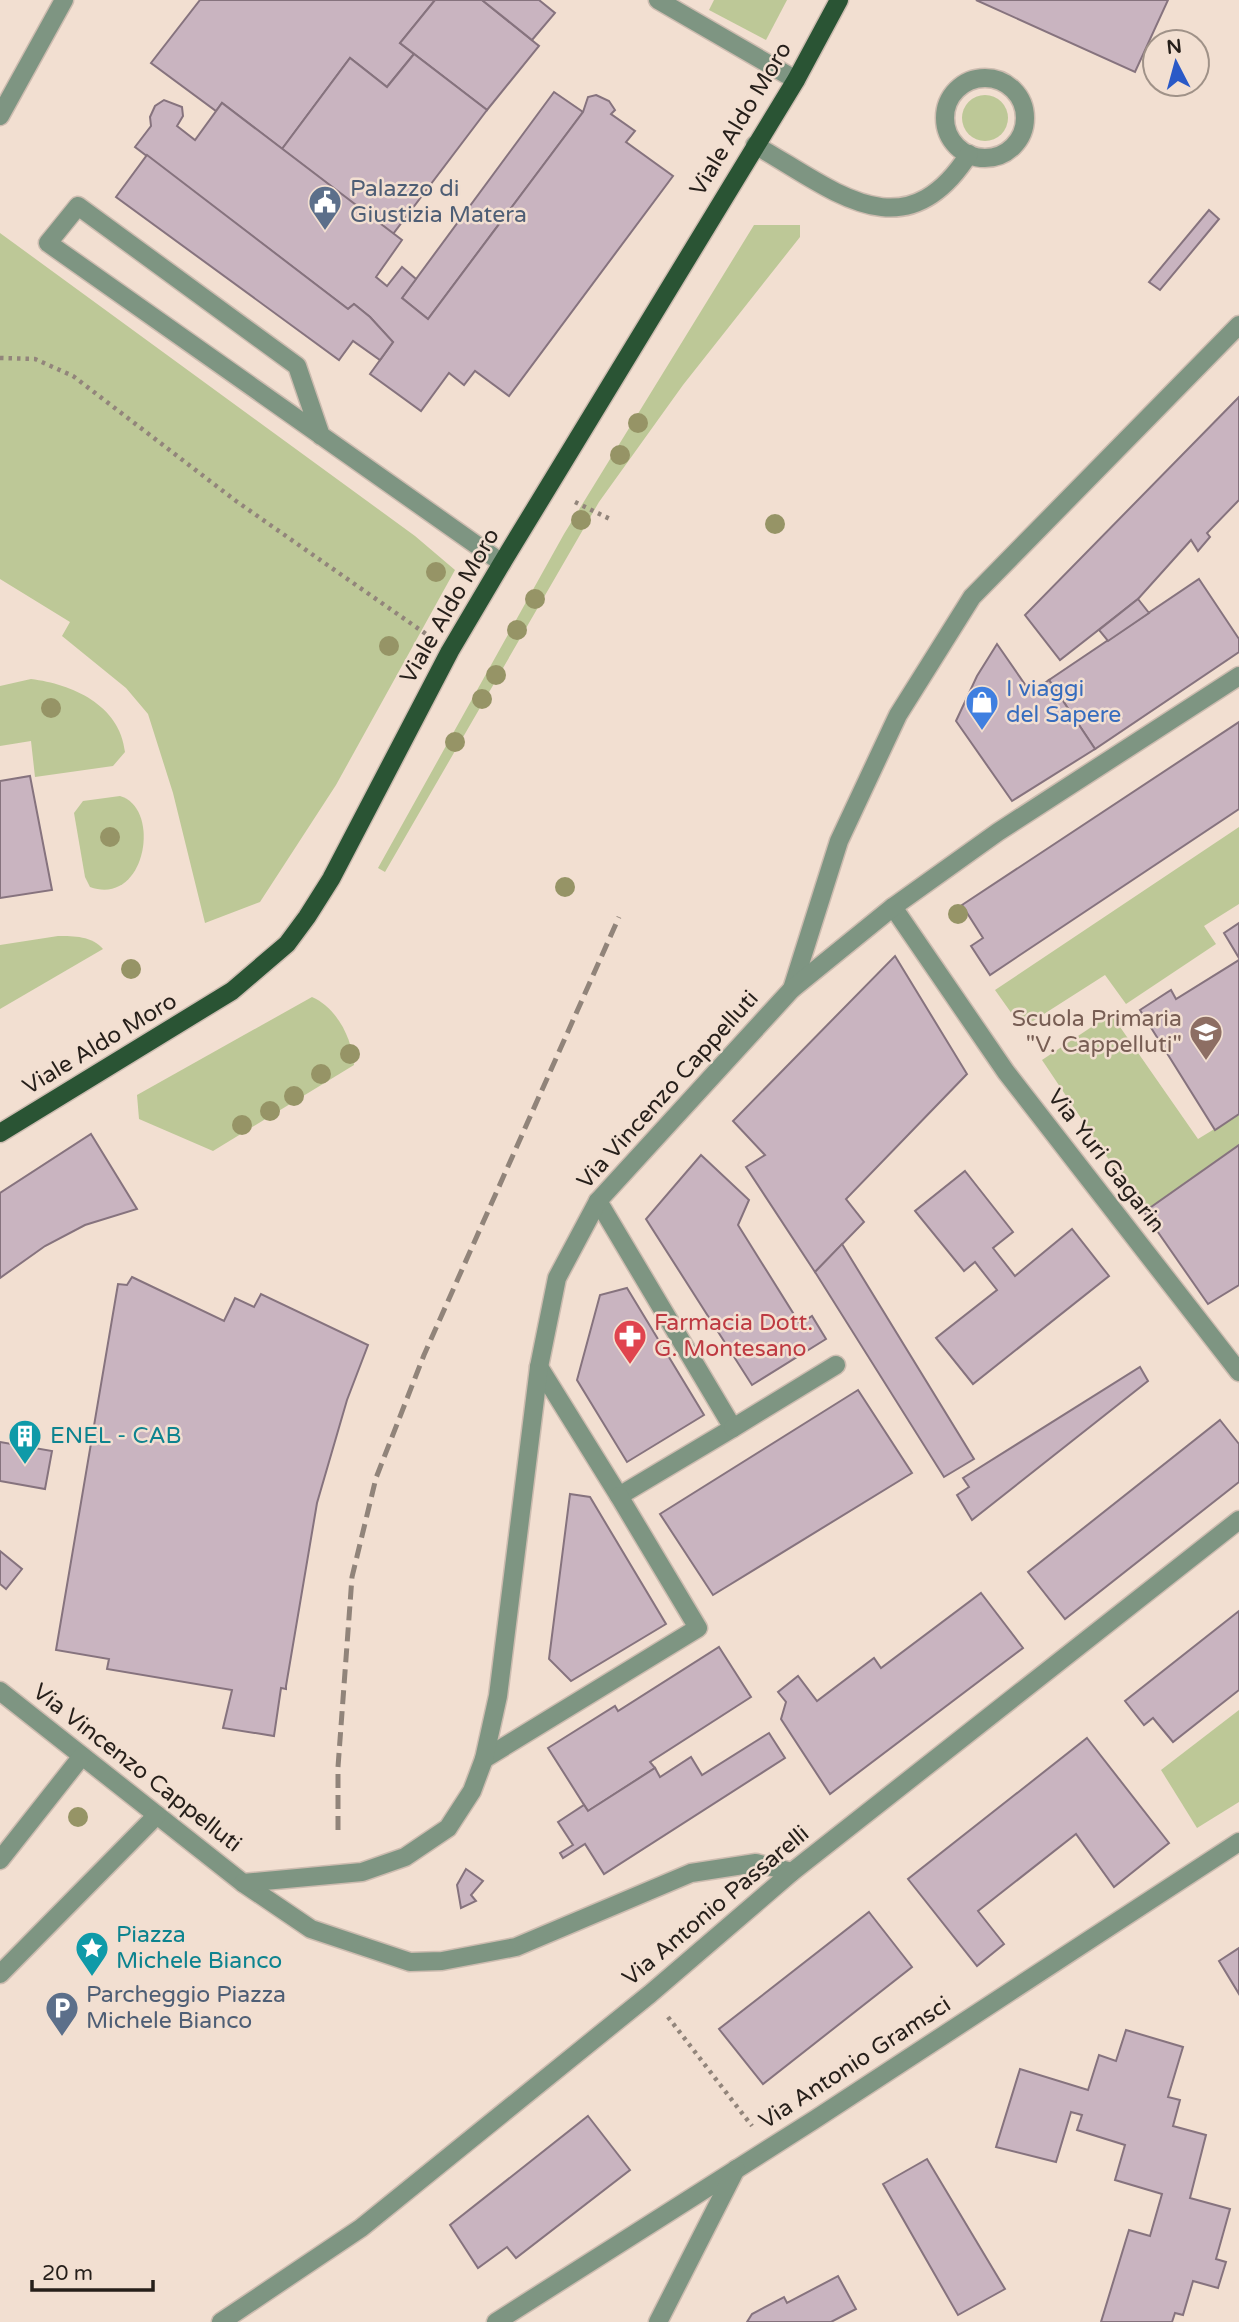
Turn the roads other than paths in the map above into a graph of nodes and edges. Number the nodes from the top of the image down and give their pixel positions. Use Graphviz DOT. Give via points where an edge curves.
graph roads {
  1 [pos="64,0"];
  2 [pos="659,0"];
  3 [pos="839,0"];
  4 [pos="796,80"];
  5 [pos="0,116"];
  6 [pos="755,145"];
  7 [pos="969,154"];
  8 [pos="1239,325"];
  9 [pos="321,436"];
  10 [pos="502,563"];
  11 [pos="1239,676"];
  12 [pos="893,907"];
  13 [pos="792,989"];
  14 [pos="0,1133"];
  15 [pos="598,1201"];
  16 [pos="836,1365"];
  17 [pos="539,1367"];
  18 [pos="1239,1372"];
  19 [pos="733,1428"];
  20 [pos="619,1496"];
  21 [pos="1239,1520"];
  22 [pos="0,1691"];
  23 [pos="82,1756"];
  24 [pos="484,1759"];
  25 [pos="157,1815"];
  26 [pos="1239,1842"];
  27 [pos="0,1860"];
  28 [pos="792,1872"];
  29 [pos="243,1883"];
  30 [pos="0,1975"];
  31 [pos="737,2167"];
  32 [pos="220,2322"];
  33 [pos="496,2322"];
  34 [pos="658,2322"];
  1 -- 5 [label="street"];
  2 -- 4 [label="street"];
  3 -- 4 [label="main road, Viale Aldo Moro"];
  4 -- 6 [label="main road, Viale Aldo Moro"];
  6 -- 7 [label="street" via="851,200 881,208 920,204 942,191"];
  6 -- 10 [label="main road, Viale Aldo Moro"];
  7 -- 7 [label="street" via="1001,155 1020,138 1025,126 1021,100 1001,81 974,79 953,94 947,107 948,132"];
  8 -- 13 [label="street" via="972,597 898,715 839,841"];
  9 -- 9 [label="street" via="48,243 78,206 297,366"];
  9 -- 10 [label="street"];
  10 -- 14 [label="main road, Viale Aldo Moro" via="450,651 331,878 287,944 233,991"];
  11 -- 12 [label="street, Via Vincenzo Cappelluti" via="998,832"];
  12 -- 13 [label="street, Via Vincenzo Cappelluti"];
  12 -- 18 [label="street, Via Yuri Gagarin" via="1006,1072"];
  13 -- 15 [label="street, Via Vincenzo Cappelluti"];
  15 -- 17 [label="street, Via Vincenzo Cappelluti" via="557,1278"];
  15 -- 19 [label="street"];
  16 -- 19 [label="street"];
  17 -- 20 [label="street"];
  17 -- 24 [label="street, Via Vincenzo Cappelluti" via="498,1696"];
  19 -- 20 [label="street"];
  20 -- 24 [label="street" via="698,1628"];
  21 -- 28 [label="street, Via Antonio Passarelli"];
  22 -- 23 [label="street, Via Vincenzo Cappelluti"];
  23 -- 25 [label="street, Via Vincenzo Cappelluti"];
  23 -- 27 [label="street"];
  24 -- 29 [label="street, Via Vincenzo Cappelluti" via="472,1791 448,1828 405,1857 362,1872"];
  25 -- 29 [label="street, Via Vincenzo Cappelluti"];
  25 -- 30 [label="street"];
  26 -- 31 [label="street, Via Antonio Gramsci"];
  28 -- 29 [label="street, Via Vincenzo Cappelluti" via="756,1863 691,1873 516,1947 410,1962 311,1929"];
  28 -- 32 [label="street, Via Antonio Passarelli" via="650,1994 361,2228"];
  31 -- 33 [label="street, Via Antonio Gramsci"];
  31 -- 34 [label="street"];
}
